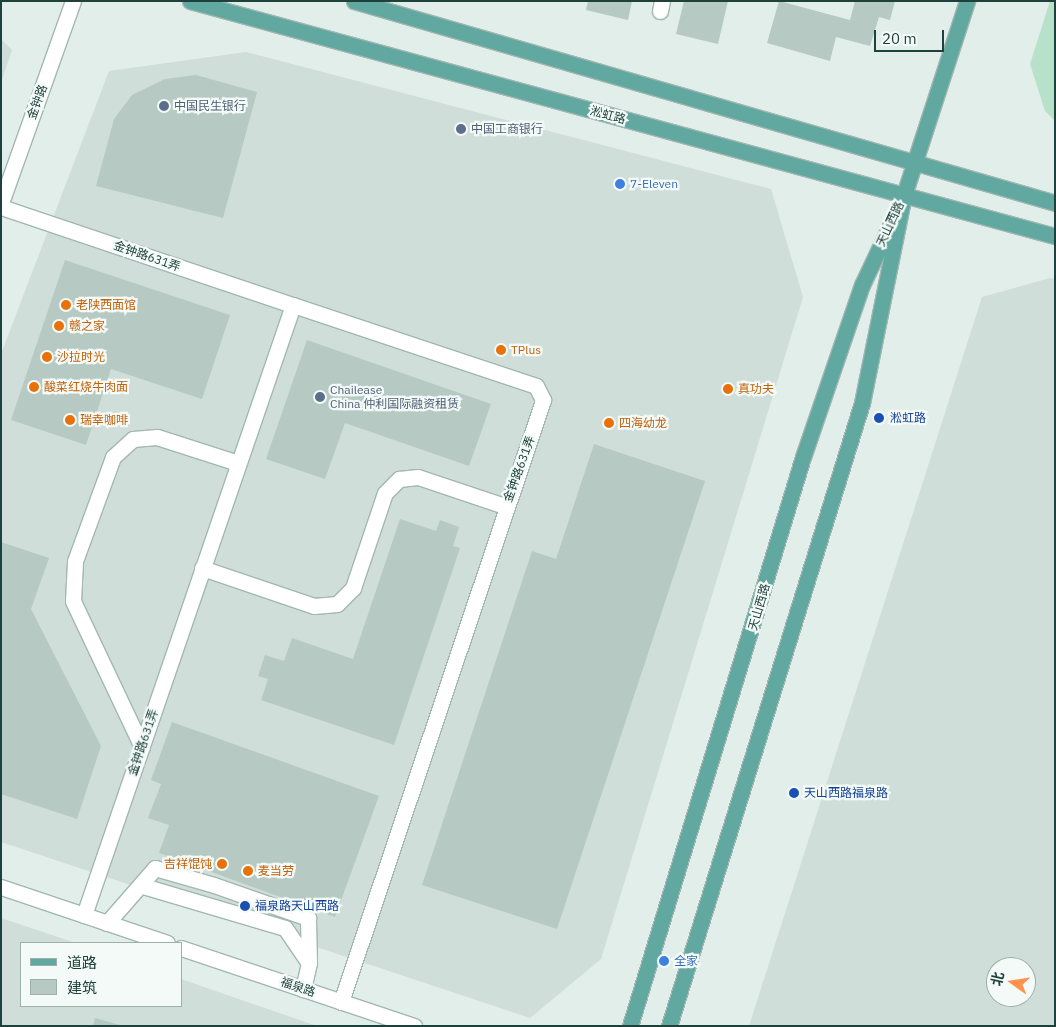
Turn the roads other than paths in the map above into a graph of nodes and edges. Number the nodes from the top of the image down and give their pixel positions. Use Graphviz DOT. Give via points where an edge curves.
graph roads {
  1 [pos="73,1"];
  2 [pos="190,1"];
  3 [pos="354,1"];
  4 [pos="967,1"];
  5 [pos="913,164"];
  6 [pos="904,195"];
  7 [pos="1055,203"];
  8 [pos="1,205"];
  9 [pos="1055,236"];
  10 [pos="293,305"];
  11 [pos="238,463"];
  12 [pos="507,507"];
  13 [pos="202,568"];
  14 [pos="142,746"];
  15 [pos="143,886"];
  16 [pos="1,887"];
  17 [pos="84,915"];
  18 [pos="107,923"];
  19 [pos="164,942"];
  20 [pos="182,948"];
  21 [pos="308,963"];
  22 [pos="303,989"];
  23 [pos="340,1002"];
  24 [pos="414,1026"];
  25 [pos="630,1026"];
  26 [pos="669,1026"];
  1 -- 8 [label="street, 金钟路"];
  2 -- 6 [label="main road, 淞虹路"];
  3 -- 5 [label="main road"];
  4 -- 5 [label="main road, 天山西路"];
  5 -- 6 [label="main road, 天山西路"];
  5 -- 7 [label="main road"];
  6 -- 9 [label="main road, 淞虹路"];
  6 -- 25 [label="main road, 天山西路" via="862,285 803,458"];
  6 -- 26 [label="main road, 天山西路" via="862,403"];
  8 -- 10 [label="street, 金钟路631弄"];
  10 -- 11 [label="street, 金钟路631弄"];
  10 -- 12 [label="street, 金钟路631弄" via="536,386 543,400"];
  11 -- 13 [label="street, 金钟路631弄"];
  11 -- 14 [label="street" via="156,437 133,439 113,457 75,561 73,601"];
  12 -- 13 [label="street, 金钟路631弄" via="418,477 399,479 385,493 353,588 337,604 314,606"];
  12 -- 23 [label="street"];
  13 -- 14 [label="street, 金钟路631弄"];
  14 -- 17 [label="street, 金钟路631弄"];
  15 -- 18 [label="street"];
  15 -- 21 [label="street" via="285,928"];
  15 -- 21 [label="street" via="155,868 308,918"];
  16 -- 17 [label="street"];
  17 -- 18 [label="street"];
  18 -- 19 [label="street"];
  20 -- 22 [label="street, 福泉路"];
  21 -- 22 [label="street"];
  22 -- 23 [label="street, 福泉路"];
  23 -- 24 [label="street, 福泉路"];
}
